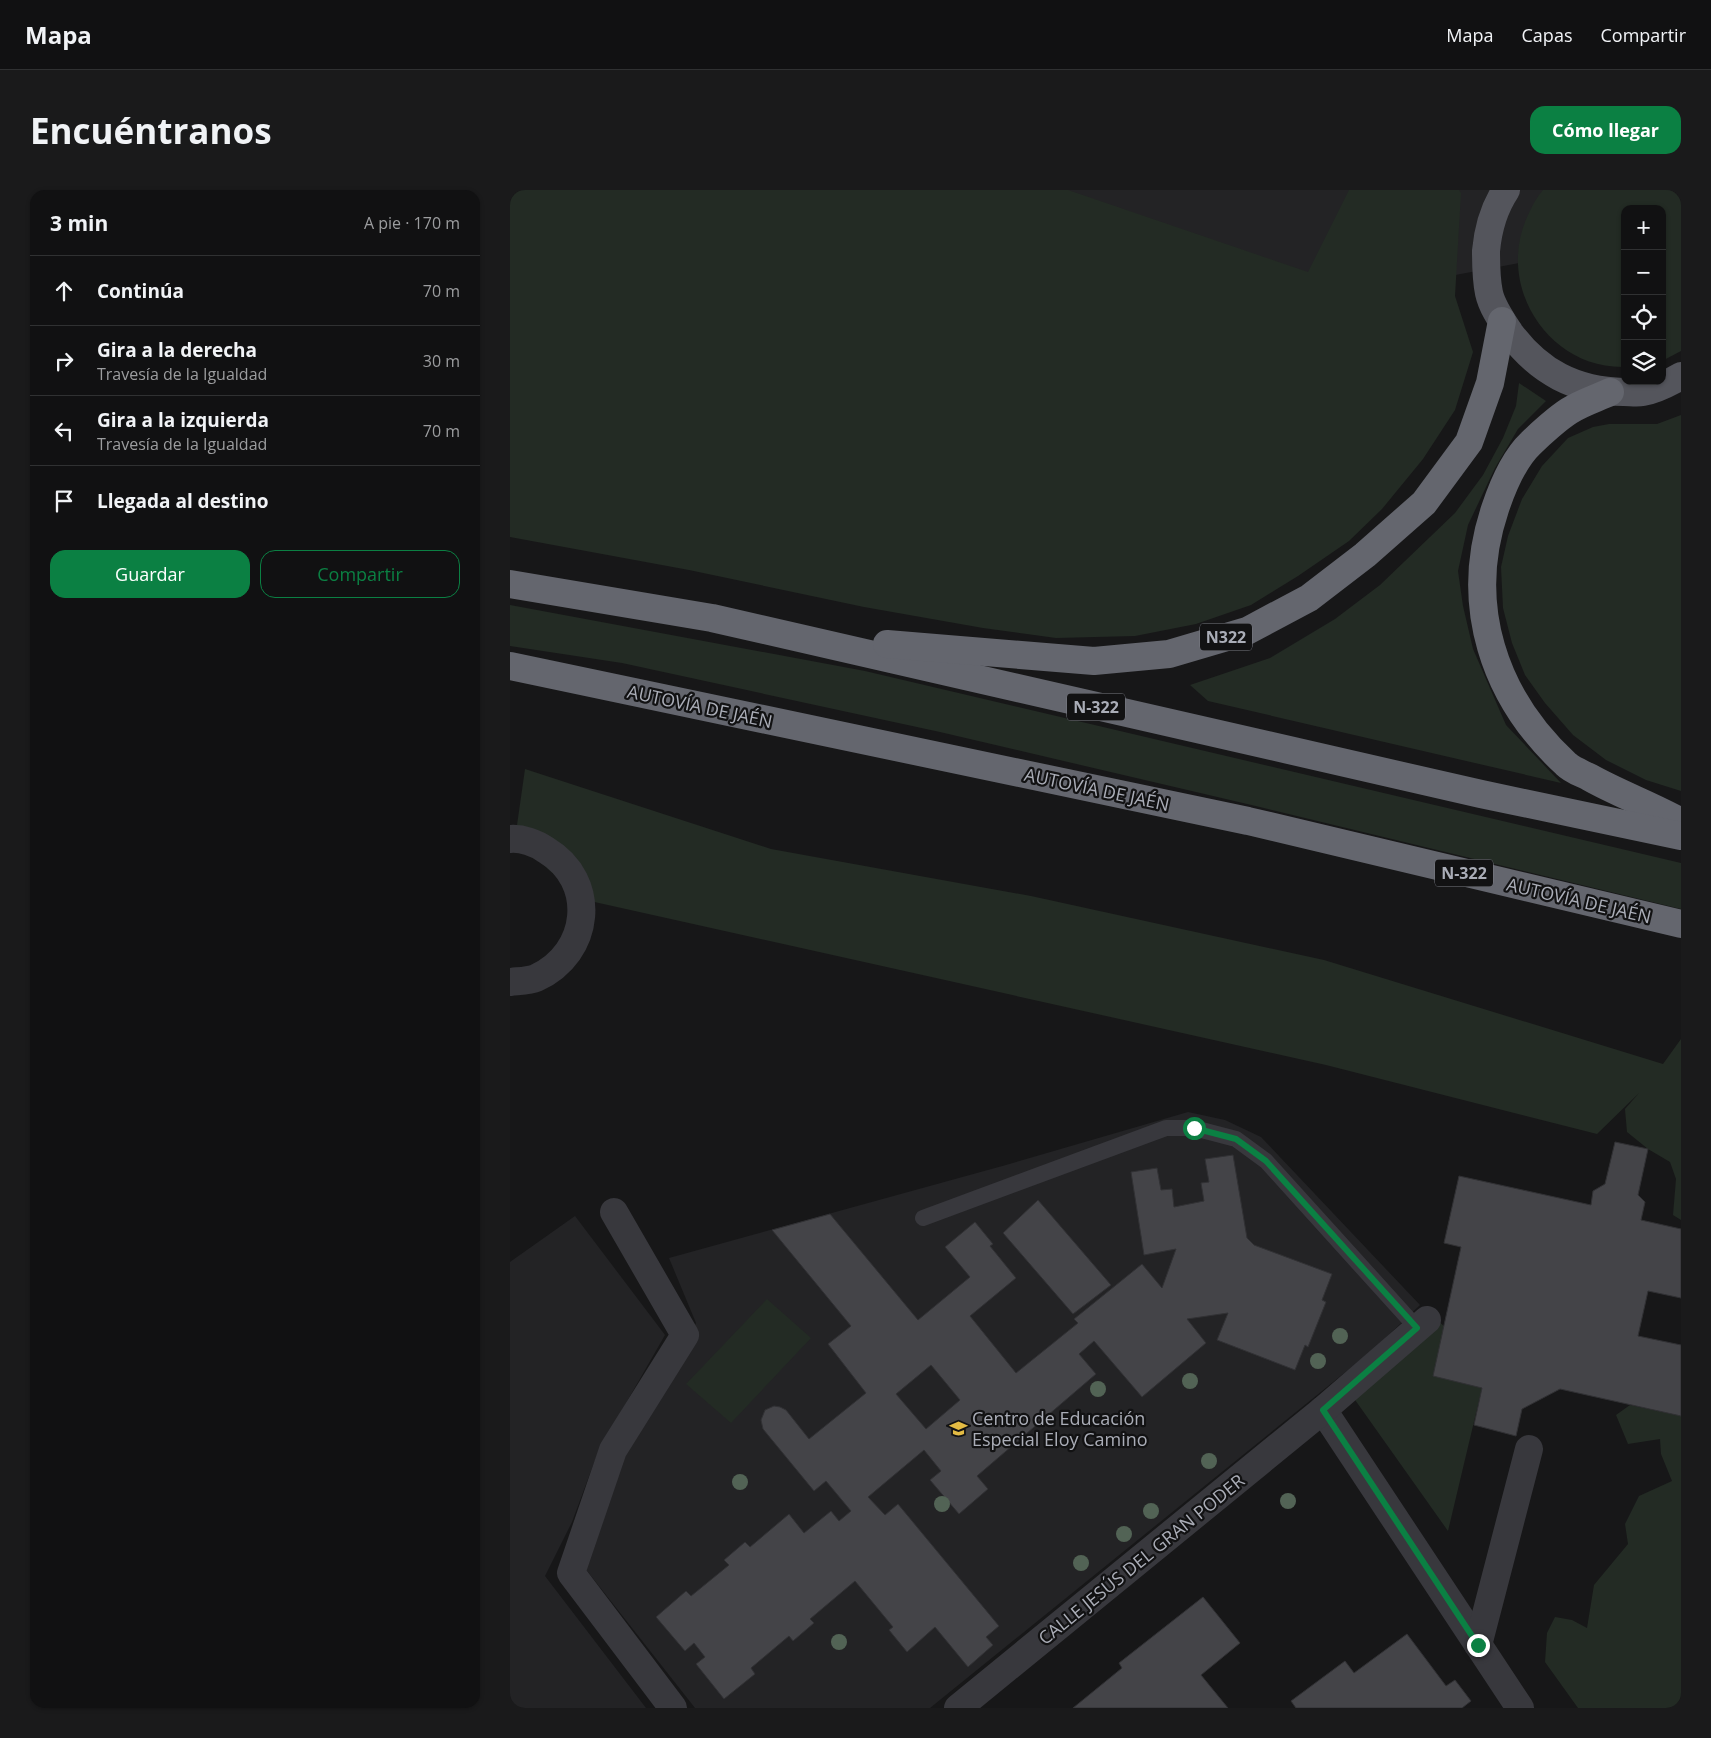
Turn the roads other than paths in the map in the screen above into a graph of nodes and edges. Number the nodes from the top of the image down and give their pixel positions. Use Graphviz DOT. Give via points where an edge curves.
graph roads {
  1 [pos="1500,194"];
  2 [pos="1502,320"];
  3 [pos="1681,376"];
  4 [pos="1610,392"];
  5 [pos="510,584"];
  6 [pos="787,635"];
  7 [pos="510,666"];
  8 [pos="1681,822"];
  9 [pos="1681,836"];
  10 [pos="510,839"];
  11 [pos="1681,924"];
  12 [pos="510,982"];
  13 [pos="614,1212"];
  14 [pos="924,1218"];
  15 [pos="1422,1324"];
  16 [pos="1323,1410"];
  17 [pos="1529,1449"];
  18 [pos="1478,1645"];
  19 [pos="673,1708"];
  20 [pos="958,1708"];
  21 [pos="1520,1708"];
  1 -- 2 [label="main road" via="1487,235 1486,262 1489,294"];
  2 -- 4 [label="main road" via="1522,349 1549,371 1578,386"];
  2 -- 6 [label="highway, N322" via="1490,383 1469,442 1424,503 1365,555 1309,598 1247,631 1169,654 1094,661"];
  3 -- 4 [label="main road" via="1642,392"];
  4 -- 8 [label="highway" via="1569,411 1530,444 1513,468 1488,530 1482,567 1482,606 1490,648 1508,690 1534,730 1567,765 1611,790"];
  5 -- 6 [label="highway, N-322" via="712,618"];
  6 -- 9 [label="highway, N-322" via="1481,794"];
  7 -- 11 [label="highway, AUTOVÍA DE JAÉN / N-322" via="1248,821"];
  10 -- 12 [label="street" via="538,844 557,856 573,876 581,899 581,924 572,947 556,966 535,978"];
  13 -- 19 [label="street" via="686,1335 613,1450 571,1573"];
  14 -- 15 [label="lane" via="1166,1128 1194,1128 1236,1139 1266,1161"];
  15 -- 16 [label="street, CALLE JESÚS DEL GRAN PODER"];
  16 -- 18 [label="street"];
  16 -- 20 [label="street, CALLE JESÚS DEL GRAN PODER"];
  17 -- 18 [label="street"];
  18 -- 21 [label="street"];
}
